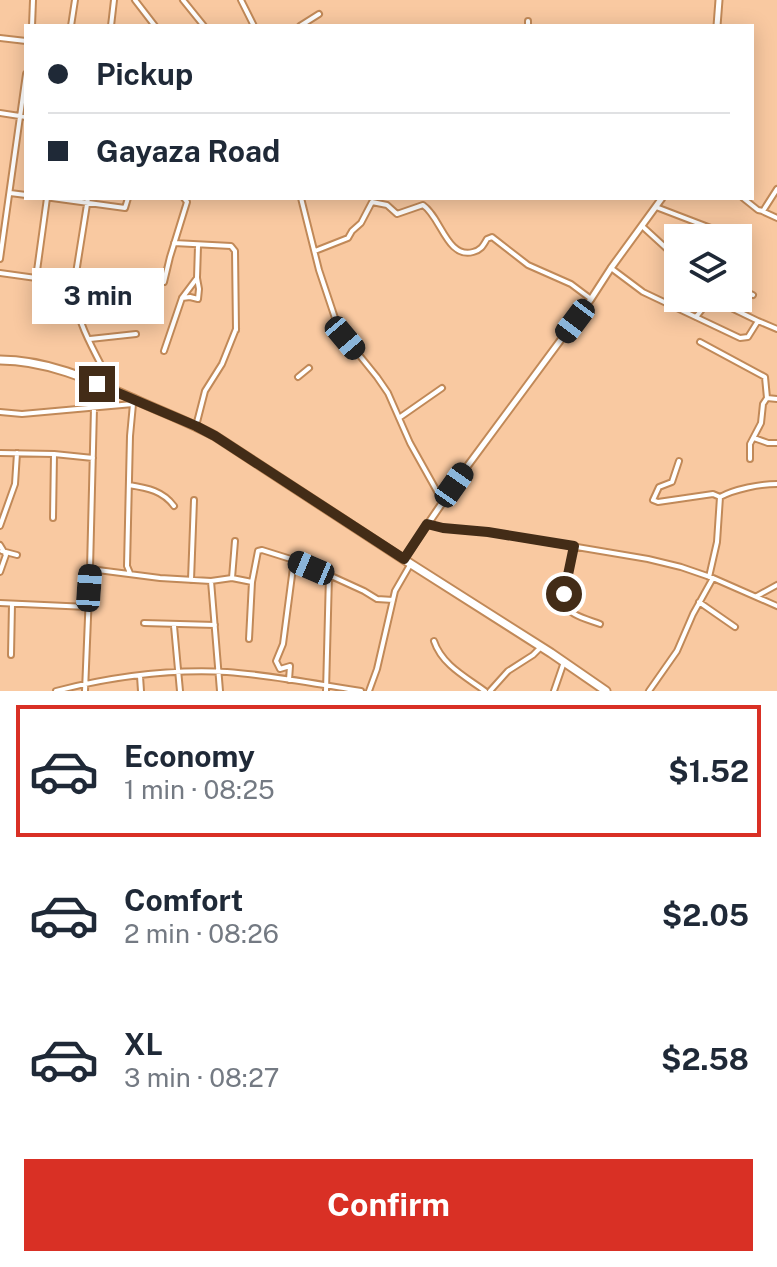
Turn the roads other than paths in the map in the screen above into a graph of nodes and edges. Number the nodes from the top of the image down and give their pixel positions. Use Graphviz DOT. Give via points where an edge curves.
graph roads {
  1 [pos="33,0"];
  2 [pos="75,0"];
  3 [pos="114,0"];
  4 [pos="135,0"];
  5 [pos="183,0"];
  6 [pos="241,0"];
  7 [pos="719,0"];
  8 [pos="319,14"];
  9 [pos="32,24"];
  10 [pos="71,24"];
  11 [pos="111,24"];
  12 [pos="153,24"];
  13 [pos="202,24"];
  14 [pos="253,24"];
  15 [pos="303,24"];
  16 [pos="717,24"];
  17 [pos="0,38"];
  18 [pos="24,41"];
  19 [pos="24,86"];
  20 [pos="0,113"];
  21 [pos="19,116"];
  22 [pos="24,117"];
  23 [pos="777,189"];
  24 [pos="10,193"];
  25 [pos="24,195"];
  26 [pos="50,200"];
  27 [pos="88,200"];
  28 [pos="127,200"];
  29 [pos="186,200"];
  30 [pos="301,200"];
  31 [pos="661,200"];
  32 [pos="746,200"];
  33 [pos="656,207"];
  34 [pos="762,211"];
  35 [pos="777,218"];
  36 [pos="701,224"];
  37 [pos="642,226"];
  38 [pos="1,234"];
  39 [pos="174,243"];
  40 [pos="198,246"];
  41 [pos="664,248"];
  42 [pos="315,251"];
  43 [pos="0,259"];
  44 [pos="611,268"];
  45 [pos="0,273"];
  46 [pos="36,278"];
  47 [pos="197,278"];
  48 [pos="164,282"];
  49 [pos="75,283"];
  50 [pos="115,289"];
  51 [pos="182,298"];
  52 [pos="591,299"];
  53 [pos="701,312"];
  54 [pos="740,312"];
  55 [pos="696,317"];
  56 [pos="758,321"];
  57 [pos="777,329"];
  58 [pos="136,334"];
  59 [pos="90,339"];
  60 [pos="700,342"];
  61 [pos="164,351"];
  62 [pos="0,360"];
  63 [pos="309,368"];
  64 [pos="298,377"];
  65 [pos="97,384"];
  66 [pos="442,388"];
  67 [pos="114,390"];
  68 [pos="767,398"];
  69 [pos="777,399"];
  70 [pos="135,403"];
  71 [pos="94,408"];
  72 [pos="0,412"];
  73 [pos="399,418"];
  74 [pos="196,426"];
  75 [pos="754,438"];
  76 [pos="777,443"];
  77 [pos="0,453"];
  78 [pos="17,453"];
  79 [pos="54,454"];
  80 [pos="93,458"];
  81 [pos="750,459"];
  82 [pos="679,461"];
  83 [pos="777,484"];
  84 [pos="129,485"];
  85 [pos="720,497"];
  86 [pos="194,500"];
  87 [pos="443,502"];
  88 [pos="174,506"];
  89 [pos="53,518"];
  90 [pos="427,524"];
  91 [pos="0,526"];
  92 [pos="235,541"];
  93 [pos="574,546"];
  94 [pos="1,549"];
  95 [pos="17,555"];
  96 [pos="294,560"];
  97 [pos="407,562"];
  98 [pos="90,569"];
  99 [pos="0,572"];
  100 [pos="130,573"];
  101 [pos="329,575"];
  102 [pos="232,578"];
  103 [pos="711,578"];
  104 [pos="191,580"];
  105 [pos="211,581"];
  106 [pos="252,582"];
  107 [pos="777,585"];
  108 [pos="757,596"];
  109 [pos="393,600"];
  110 [pos="699,602"];
  111 [pos="0,603"];
  112 [pos="12,604"];
  113 [pos="777,606"];
  114 [pos="88,607"];
  115 [pos="144,623"];
  116 [pos="600,624"];
  117 [pos="174,625"];
  118 [pos="215,625"];
  119 [pos="735,627"];
  120 [pos="249,639"];
  121 [pos="434,641"];
  122 [pos="541,647"];
  123 [pos="11,655"];
  124 [pos="564,662"];
  125 [pos="218,672"];
  126 [pos="178,673"];
  127 [pos="140,676"];
  128 [pos="289,680"];
  129 [pos="85,683"];
  130 [pos="327,688"];
  131 [pos="651,690"];
  132 [pos="56,691"];
  133 [pos="85,691"];
  134 [pos="141,691"];
  135 [pos="180,691"];
  136 [pos="220,691"];
  137 [pos="361,691"];
  138 [pos="369,691"];
  139 [pos="488,691"];
  140 [pos="554,691"];
  141 [pos="606,691"];
  1 -- 9 [label="street"];
  2 -- 10 [label="street"];
  3 -- 11 [label="street"];
  4 -- 12 [label="street"];
  5 -- 13 [label="street"];
  6 -- 14 [label="street"];
  7 -- 16 [label="street"];
  8 -- 15 [label="street"];
  17 -- 18 [label="street"];
  19 -- 21 [label="street"];
  20 -- 21 [label="street"];
  21 -- 22 [label="street"];
  21 -- 24 [label="street"];
  23 -- 34 [label="street"];
  24 -- 25 [label="street"];
  24 -- 38 [label="street"];
  26 -- 46 [label="street"];
  27 -- 28 [label="street" via="125,208"];
  27 -- 49 [label="street"];
  29 -- 39 [label="street"];
  30 -- 42 [label="street"];
  31 -- 33 [label="street"];
  32 -- 34 [label="street"];
  33 -- 36 [label="street"];
  33 -- 37 [label="street"];
  34 -- 35 [label="street"];
  37 -- 41 [label="street"];
  37 -- 44 [label="street"];
  38 -- 43 [label="street"];
  39 -- 40 [label="street"];
  39 -- 48 [label="street"];
  40 -- 47 [label="street"];
  40 -- 74 [label="street" via="231,246 235,251 235,329 205,391"];
  42 -- 52 [label="street" via="348,238 372,202 397,214 423,205 458,251 475,251 492,237 528,265"];
  42 -- 73 [label="street" via="339,330 380,380"];
  44 -- 52 [label="street"];
  44 -- 55 [label="street" via="643,292"];
  45 -- 46 [label="street"];
  46 -- 49 [label="street"];
  47 -- 51 [label="street"];
  47 -- 51 [label="street" via="198,299"];
  49 -- 50 [label="street"];
  49 -- 59 [label="street" via="77,312"];
  51 -- 61 [label="street"];
  52 -- 87 [label="street"];
  53 -- 55 [label="street"];
  54 -- 56 [label="street"];
  55 -- 56 [label="street" via="740,338 748,337"];
  56 -- 57 [label="street"];
  58 -- 59 [label="street"];
  59 -- 67 [label="street"];
  60 -- 68 [label="street" via="765,377"];
  62 -- 65 [label="main road" via="52,367"];
  63 -- 64 [label="street"];
  65 -- 67 [label="main road"];
  65 -- 71 [label="street"];
  66 -- 73 [label="street"];
  67 -- 70 [label="main road"];
  68 -- 69 [label="street"];
  68 -- 75 [label="street"];
  70 -- 71 [label="street"];
  70 -- 74 [label="main road"];
  70 -- 84 [label="street"];
  71 -- 72 [label="street"];
  71 -- 80 [label="street"];
  73 -- 87 [label="street"];
  74 -- 97 [label="main road"];
  75 -- 76 [label="street"];
  75 -- 81 [label="street"];
  77 -- 78 [label="street"];
  78 -- 79 [label="street"];
  78 -- 91 [label="street" via="15,484"];
  79 -- 80 [label="street"];
  79 -- 89 [label="street"];
  80 -- 98 [label="street"];
  82 -- 85 [label="street" via="674,479 659,487 654,501"];
  83 -- 85 [label="street"];
  84 -- 88 [label="street" via="157,491"];
  84 -- 100 [label="street"];
  85 -- 103 [label="street"];
  86 -- 104 [label="street"];
  87 -- 90 [label="street"];
  90 -- 93 [label="street"];
  90 -- 97 [label="street"];
  92 -- 102 [label="street"];
  93 -- 103 [label="street" via="648,559"];
  93 -- 116 [label="street" via="564,606"];
  94 -- 95 [label="street"];
  94 -- 99 [label="street" via="6,555"];
  96 -- 101 [label="street"];
  96 -- 106 [label="street" via="258,551"];
  96 -- 128 [label="street" via="276,661 280,669 291,667"];
  97 -- 109 [label="street"];
  97 -- 122 [label="main road"];
  98 -- 100 [label="street"];
  98 -- 114 [label="street"];
  100 -- 104 [label="street"];
  101 -- 109 [label="street" via="377,599"];
  101 -- 130 [label="street"];
  102 -- 105 [label="street"];
  102 -- 106 [label="street"];
  103 -- 108 [label="street"];
  103 -- 110 [label="street"];
  104 -- 105 [label="street"];
  105 -- 118 [label="street"];
  106 -- 120 [label="street"];
  107 -- 108 [label="street"];
  108 -- 113 [label="street"];
  109 -- 138 [label="street"];
  110 -- 119 [label="street"];
  110 -- 131 [label="street" via="677,651"];
  111 -- 112 [label="street"];
  112 -- 114 [label="street"];
  112 -- 123 [label="street"];
  114 -- 129 [label="street"];
  115 -- 117 [label="street"];
  117 -- 118 [label="street"];
  117 -- 126 [label="street"];
  118 -- 125 [label="street"];
  121 -- 139 [label="street" via="443,660"];
  122 -- 124 [label="main road"];
  122 -- 139 [label="street"];
  124 -- 140 [label="street"];
  124 -- 141 [label="main road"];
  125 -- 126 [label="street"];
  125 -- 128 [label="street"];
  125 -- 136 [label="street"];
  126 -- 127 [label="street"];
  126 -- 135 [label="street"];
  127 -- 129 [label="street"];
  127 -- 134 [label="street"];
  128 -- 130 [label="street"];
  129 -- 132 [label="street"];
  129 -- 133 [label="street"];
  130 -- 137 [label="street"];
}
